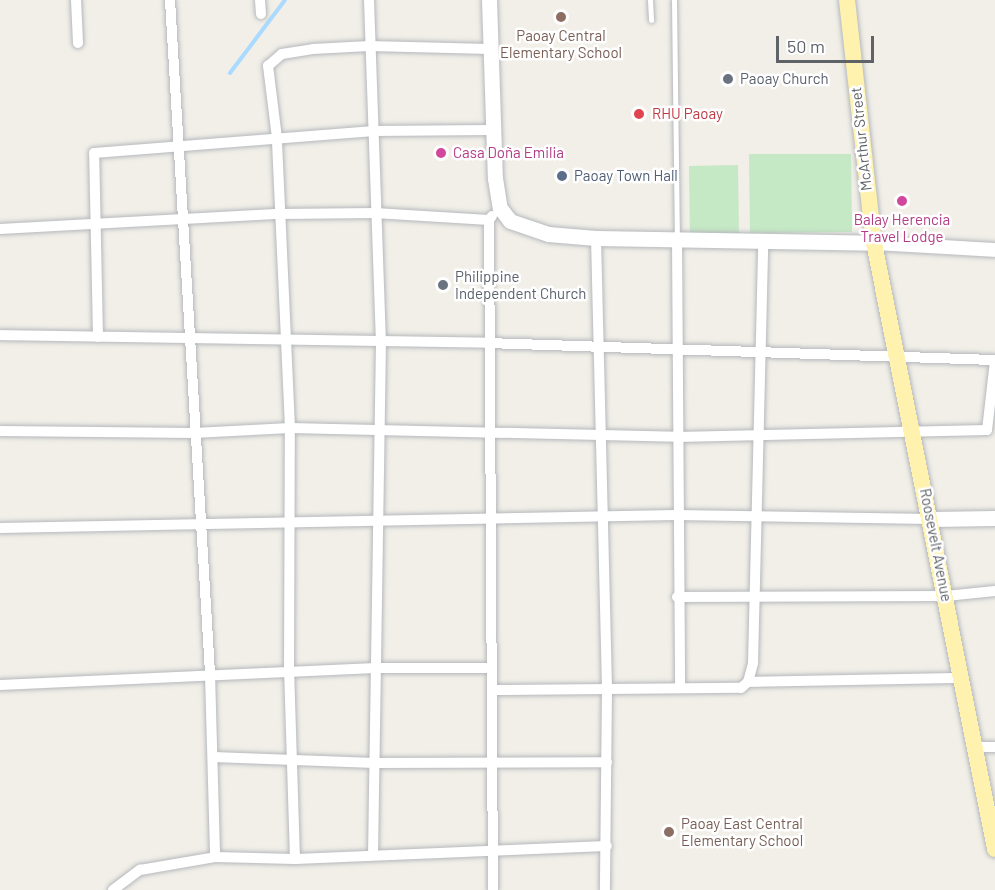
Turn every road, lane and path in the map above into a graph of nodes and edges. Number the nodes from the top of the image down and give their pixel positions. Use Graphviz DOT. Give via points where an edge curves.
graph roads {
  1 [pos="76,0"];
  2 [pos="170,0"];
  3 [pos="260,0"];
  4 [pos="369,0"];
  5 [pos="489,0"];
  6 [pos="650,0"];
  7 [pos="674,0"];
  8 [pos="847,0"];
  9 [pos="261,14"];
  10 [pos="651,20"];
  11 [pos="78,43"];
  12 [pos="369,46"];
  13 [pos="490,49"];
  14 [pos="490,130"];
  15 [pos="374,131"];
  16 [pos="277,138"];
  17 [pos="180,146"];
  18 [pos="500,208"];
  19 [pos="375,213"];
  20 [pos="280,214"];
  21 [pos="184,218"];
  22 [pos="489,220"];
  23 [pos="97,223"];
  24 [pos="0,229"];
  25 [pos="596,238"];
  26 [pos="676,240"];
  27 [pos="763,240"];
  28 [pos="873,243"];
  29 [pos="995,250"];
  30 [pos="0,335"];
  31 [pos="98,337"];
  32 [pos="191,338"];
  33 [pos="285,339"];
  34 [pos="381,341"];
  35 [pos="488,343"];
  36 [pos="598,348"];
  37 [pos="677,349"];
  38 [pos="762,351"];
  39 [pos="899,357"];
  40 [pos="995,360"];
  41 [pos="290,428"];
  42 [pos="378,430"];
  43 [pos="991,430"];
  44 [pos="0,431"];
  45 [pos="914,432"];
  46 [pos="194,433"];
  47 [pos="491,433"];
  48 [pos="602,434"];
  49 [pos="758,435"];
  50 [pos="678,437"];
  51 [pos="676,514"];
  52 [pos="757,514"];
  53 [pos="490,517"];
  54 [pos="600,518"];
  55 [pos="995,518"];
  56 [pos="931,519"];
  57 [pos="290,521"];
  58 [pos="200,523"];
  59 [pos="378,523"];
  60 [pos="0,528"];
  61 [pos="995,591"];
  62 [pos="946,596"];
  63 [pos="677,597"];
  64 [pos="753,598"];
  65 [pos="376,668"];
  66 [pos="492,668"];
  67 [pos="289,671"];
  68 [pos="210,674"];
  69 [pos="963,678"];
  70 [pos="748,682"];
  71 [pos="0,685"];
  72 [pos="680,688"];
  73 [pos="607,689"];
  74 [pos="492,690"];
  75 [pos="977,747"];
  76 [pos="995,747"];
  77 [pos="213,757"];
  78 [pos="294,761"];
  79 [pos="607,762"];
  80 [pos="375,763"];
  81 [pos="493,763"];
  82 [pos="994,843"];
  83 [pos="607,846"];
  84 [pos="492,852"];
  85 [pos="373,855"];
  86 [pos="215,858"];
  87 [pos="296,859"];
  88 [pos="113,890"];
  89 [pos="493,890"];
  90 [pos="605,890"];
  1 -- 11 [label="street"];
  2 -- 17 [label="street"];
  3 -- 9 [label="street"];
  4 -- 12 [label="street"];
  5 -- 13 [label="main road"];
  6 -- 10 [label="lane"];
  7 -- 26 [label="lane"];
  8 -- 28 [label="main road, McArthur Street"];
  12 -- 13 [label="street"];
  12 -- 15 [label="street"];
  12 -- 16 [label="street" via="288,53 272,60 268,66"];
  13 -- 14 [label="main road"];
  14 -- 15 [label="street"];
  14 -- 18 [label="main road"];
  15 -- 16 [label="street"];
  15 -- 19 [label="street"];
  16 -- 17 [label="street"];
  16 -- 20 [label="street"];
  17 -- 21 [label="street"];
  17 -- 23 [label="street" via="94,153"];
  18 -- 22 [label="street"];
  18 -- 25 [label="main road" via="510,221 523,228"];
  19 -- 20 [label="street"];
  19 -- 22 [label="street"];
  19 -- 34 [label="street"];
  20 -- 21 [label="street"];
  20 -- 33 [label="street"];
  21 -- 23 [label="street"];
  21 -- 32 [label="street"];
  22 -- 35 [label="street"];
  23 -- 24 [label="street"];
  23 -- 31 [label="street"];
  25 -- 26 [label="main road"];
  25 -- 36 [label="street"];
  26 -- 27 [label="main road"];
  26 -- 37 [label="street"];
  27 -- 28 [label="main road"];
  27 -- 38 [label="street"];
  28 -- 29 [label="street"];
  28 -- 39 [label="main road, Roosevelt Avenue"];
  30 -- 31 [label="street"];
  31 -- 32 [label="street"];
  32 -- 33 [label="street"];
  32 -- 46 [label="street"];
  33 -- 34 [label="street"];
  33 -- 41 [label="street"];
  34 -- 35 [label="street"];
  34 -- 42 [label="street"];
  35 -- 36 [label="street"];
  35 -- 47 [label="street"];
  36 -- 37 [label="street"];
  36 -- 48 [label="street"];
  37 -- 38 [label="street"];
  37 -- 50 [label="street"];
  38 -- 39 [label="street"];
  38 -- 49 [label="street"];
  39 -- 40 [label="street"];
  39 -- 45 [label="main road, Roosevelt Avenue"];
  40 -- 43 [label="street"];
  41 -- 42 [label="street"];
  41 -- 46 [label="street"];
  41 -- 57 [label="street"];
  42 -- 47 [label="street"];
  42 -- 59 [label="street"];
  43 -- 45 [label="street"];
  44 -- 46 [label="street"];
  45 -- 49 [label="street"];
  45 -- 56 [label="main road, Roosevelt Avenue"];
  46 -- 58 [label="street"];
  47 -- 48 [label="street"];
  47 -- 53 [label="street"];
  48 -- 50 [label="street"];
  48 -- 54 [label="street"];
  49 -- 50 [label="street"];
  49 -- 52 [label="street"];
  50 -- 51 [label="street"];
  51 -- 52 [label="street"];
  51 -- 54 [label="street"];
  51 -- 63 [label="street"];
  52 -- 56 [label="street"];
  52 -- 64 [label="street"];
  53 -- 54 [label="street"];
  53 -- 59 [label="street"];
  53 -- 66 [label="street"];
  54 -- 73 [label="street"];
  55 -- 56 [label="main road"];
  56 -- 62 [label="main road, Roosevelt Avenue"];
  57 -- 58 [label="street"];
  57 -- 59 [label="street"];
  57 -- 67 [label="street"];
  58 -- 60 [label="street"];
  58 -- 68 [label="street"];
  59 -- 65 [label="street"];
  61 -- 62 [label="street"];
  62 -- 64 [label="street"];
  62 -- 69 [label="main road, Roosevelt Avenue"];
  63 -- 64 [label="street"];
  63 -- 72 [label="street"];
  64 -- 70 [label="street" via="753,663"];
  65 -- 66 [label="street"];
  65 -- 67 [label="street"];
  65 -- 80 [label="street"];
  66 -- 74 [label="street"];
  67 -- 68 [label="street"];
  67 -- 78 [label="street"];
  68 -- 71 [label="street"];
  68 -- 77 [label="street"];
  69 -- 70 [label="street"];
  69 -- 75 [label="main road, Roosevelt Avenue"];
  70 -- 72 [label="street" via="741,688"];
  72 -- 73 [label="street"];
  73 -- 74 [label="street"];
  73 -- 79 [label="street"];
  74 -- 81 [label="street"];
  75 -- 76 [label="street"];
  75 -- 82 [label="main road, Roosevelt Avenue"];
  77 -- 78 [label="street"];
  77 -- 86 [label="street"];
  78 -- 80 [label="street"];
  78 -- 87 [label="street"];
  79 -- 81 [label="street"];
  79 -- 83 [label="street"];
  80 -- 81 [label="street"];
  80 -- 85 [label="street"];
  81 -- 84 [label="street"];
  83 -- 84 [label="street"];
  83 -- 90 [label="street"];
  84 -- 85 [label="street"];
  84 -- 89 [label="street"];
  85 -- 87 [label="street"];
  86 -- 87 [label="street"];
  86 -- 88 [label="street" via="140,870"];
}
